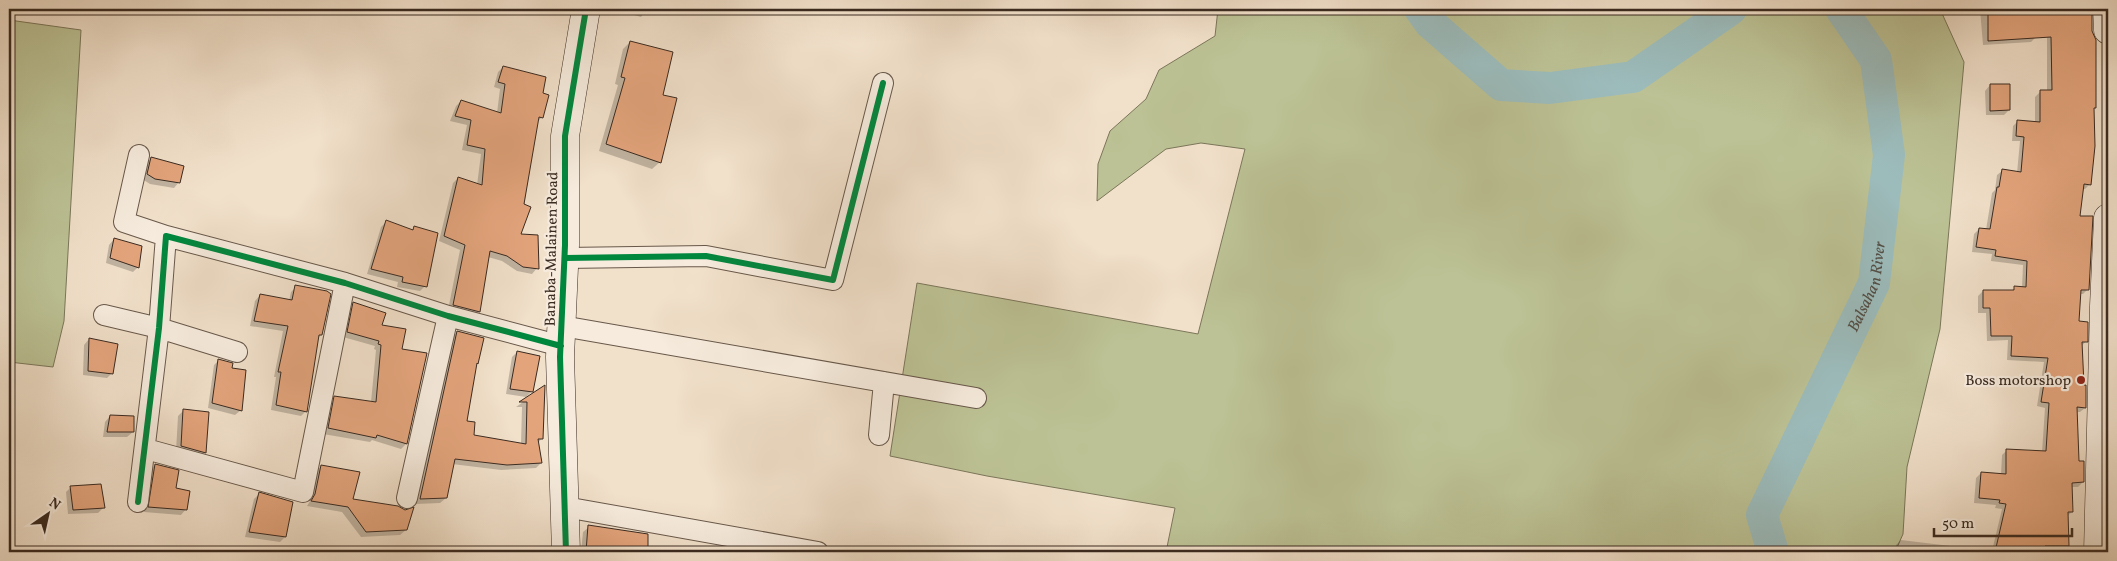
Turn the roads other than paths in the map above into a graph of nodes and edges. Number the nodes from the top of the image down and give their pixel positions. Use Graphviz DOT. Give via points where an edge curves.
graph roads {
  1 [pos="586,9"];
  2 [pos="2107,9"];
  3 [pos="2108,30"];
  4 [pos="883,83"];
  5 [pos="139,155"];
  6 [pos="2108,218"];
  7 [pos="166,236"];
  8 [pos="565,258"];
  9 [pos="345,283"];
  10 [pos="104,315"];
  11 [pos="448,316"];
  12 [pos="159,328"];
  13 [pos="561,336"];
  14 [pos="237,352"];
  15 [pos="884,382"];
  16 [pos="976,398"];
  17 [pos="878,434"];
  18 [pos="146,448"];
  19 [pos="408,498"];
  20 [pos="138,502"];
  21 [pos="564,508"];
  22 [pos="566,552"];
  23 [pos="818,552"];
  24 [pos="2098,552"];
  1 -- 8 [label="street, Banaba-Malainen Road" via="565,136"];
  2 -- 3 [label="street"];
  4 -- 8 [label="street" via="833,280 706,256"];
  5 -- 7 [label="street" via="124,222"];
  6 -- 24 [label="street"];
  7 -- 9 [label="street"];
  7 -- 12 [label="street"];
  8 -- 13 [label="street, Banaba-Malainen Road"];
  9 -- 11 [label="street"];
  9 -- 18 [label="street" via="303,492"];
  10 -- 12 [label="street"];
  11 -- 13 [label="street"];
  11 -- 19 [label="street"];
  12 -- 14 [label="street"];
  12 -- 18 [label="street"];
  13 -- 15 [label="street"];
  13 -- 21 [label="street, Banaba-Malainen Road"];
  15 -- 16 [label="street"];
  15 -- 17 [label="street"];
  18 -- 20 [label="street"];
  21 -- 22 [label="street, Banaba-Malainen Road"];
  21 -- 23 [label="street"];
}
